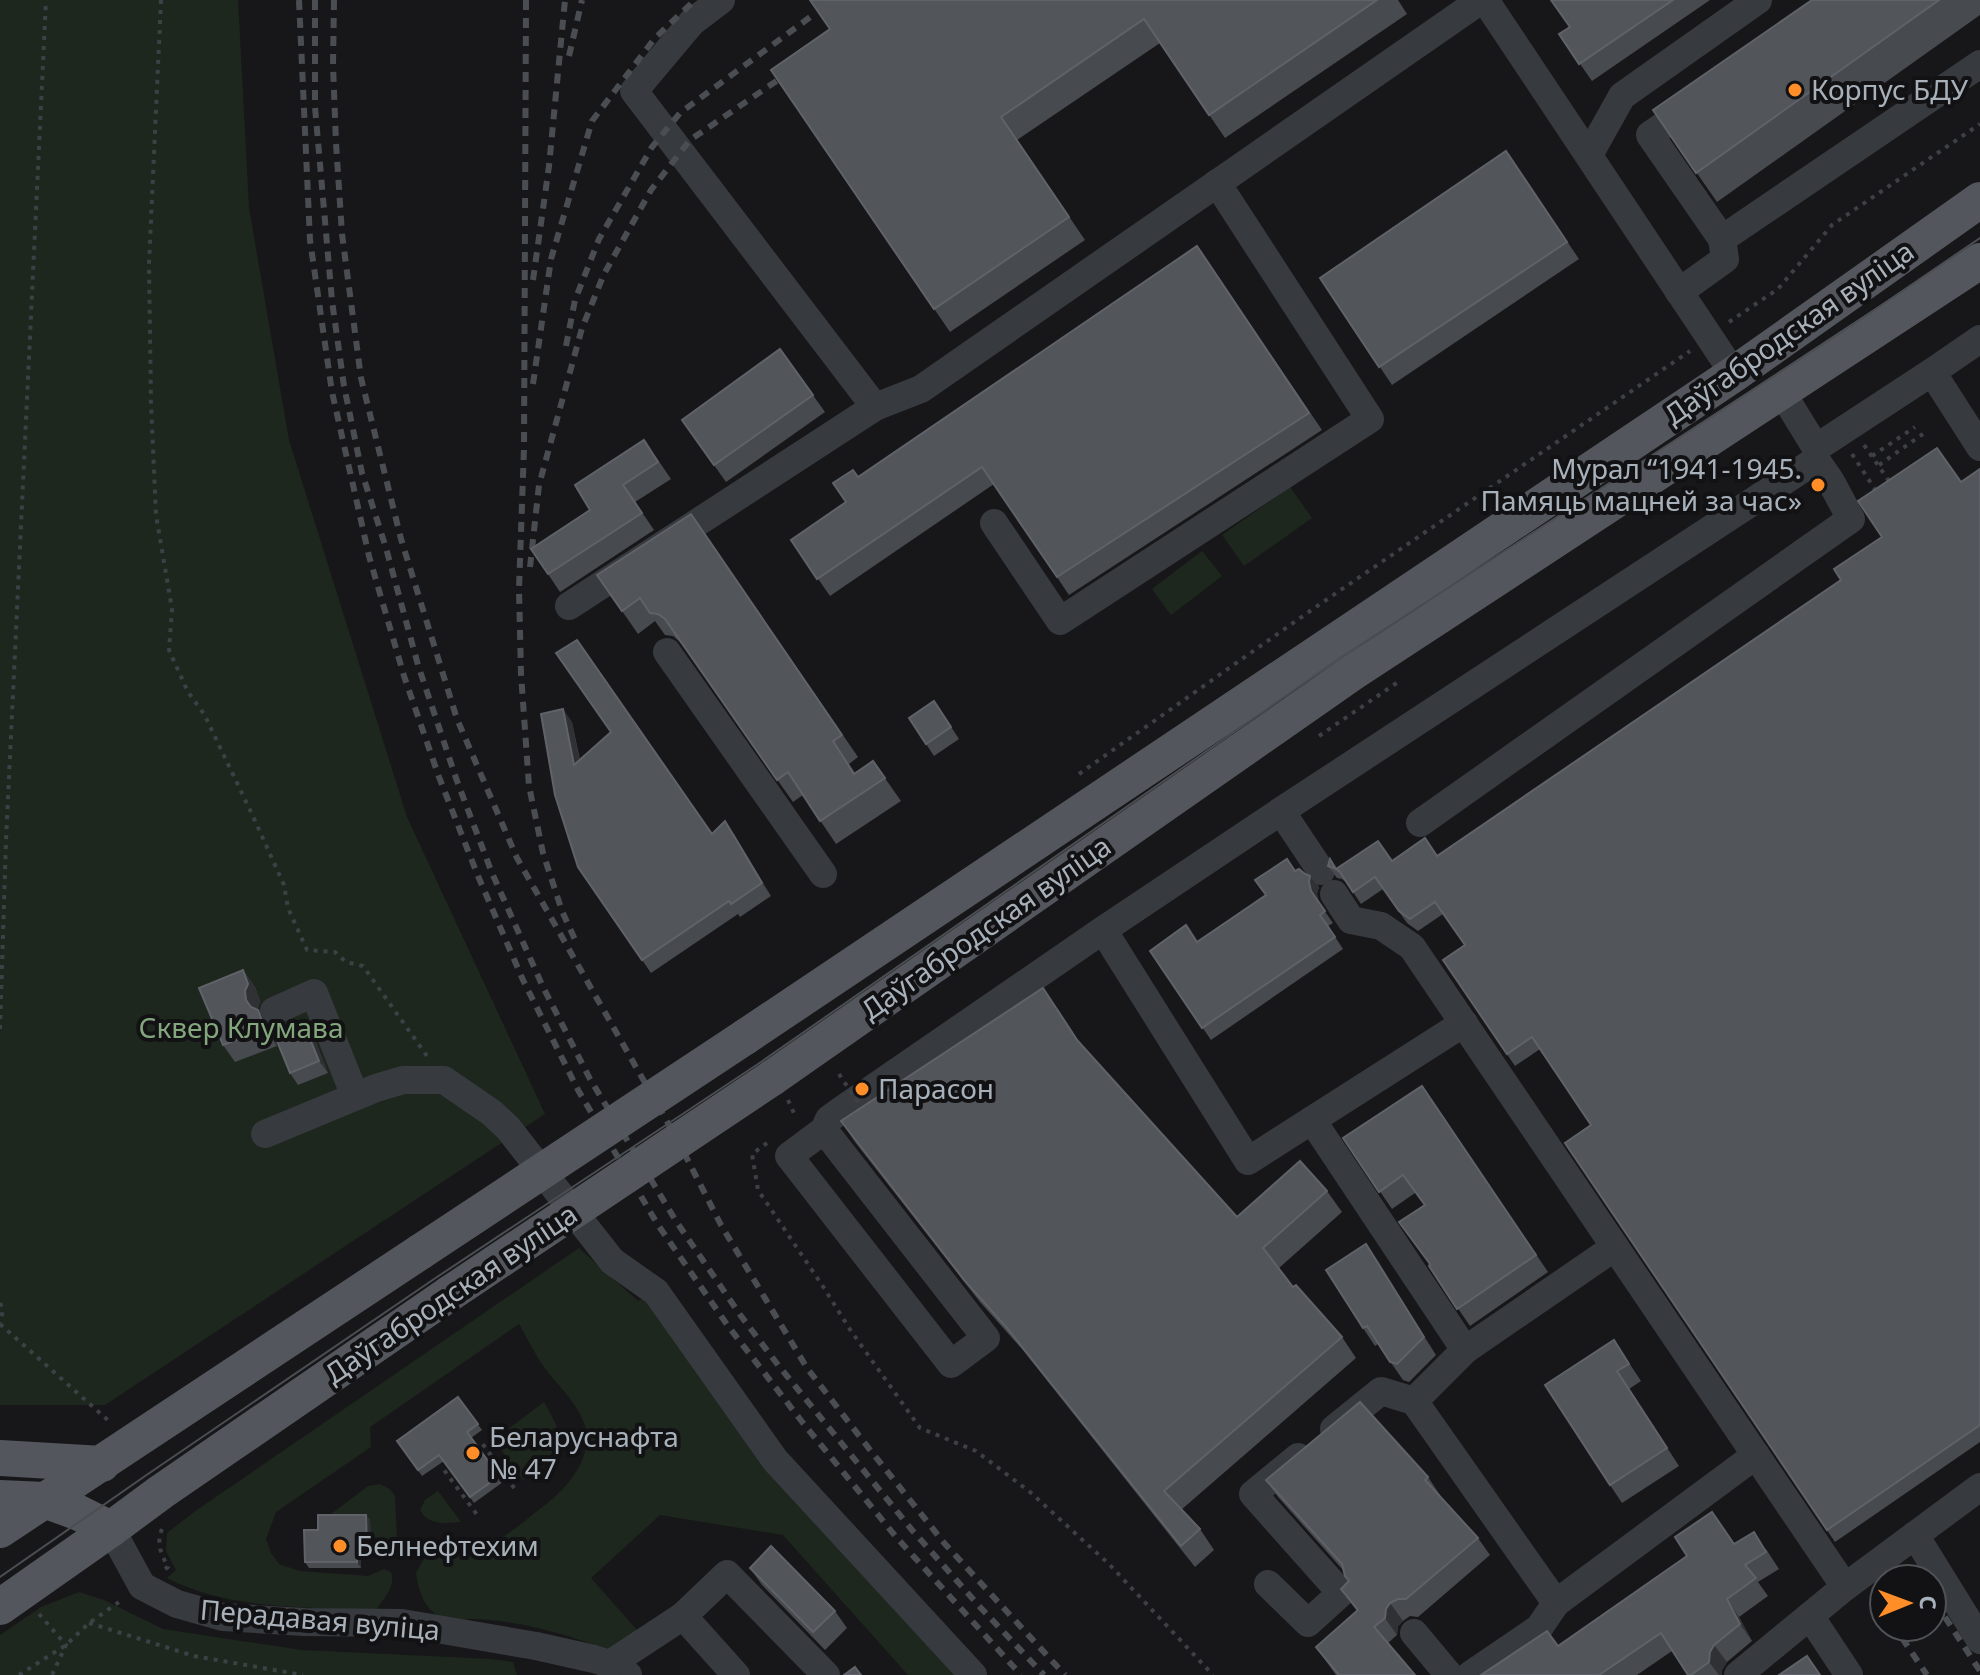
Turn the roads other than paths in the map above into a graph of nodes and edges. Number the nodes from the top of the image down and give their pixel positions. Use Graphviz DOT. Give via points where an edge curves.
graph roads {
  1 [pos="721,0"];
  2 [pos="1483,0"];
  3 [pos="1758,0"];
  4 [pos="1980,64"];
  5 [pos="1715,90"];
  6 [pos="1589,155"];
  7 [pos="1217,183"];
  8 [pos="1980,200"];
  9 [pos="1722,239"];
  10 [pos="1980,261"];
  11 [pos="1679,292"];
  12 [pos="1980,339"];
  13 [pos="1932,372"];
  14 [pos="1734,374"];
  15 [pos="1781,391"];
  16 [pos="875,407"];
  17 [pos="1980,447"];
  18 [pos="1816,454"];
  19 [pos="994,523"];
  20 [pos="569,606"];
  21 [pos="667,652"];
  22 [pos="1281,811"];
  23 [pos="1420,823"];
  24 [pos="823,874"];
  25 [pos="1103,930"];
  26 [pos="274,1011"];
  27 [pos="1464,1023"];
  28 [pos="355,1096"];
  29 [pos="1312,1120"];
  30 [pos="811,1125"];
  31 [pos="265,1134"];
  32 [pos="1615,1247"];
  33 [pos="1465,1350"];
  34 [pos="1414,1401"];
  35 [pos="1756,1455"];
  36 [pos="0,1458"];
  37 [pos="102,1464"];
  38 [pos="1980,1487"];
  39 [pos="0,1498"];
  40 [pos="44,1500"];
  41 [pos="111,1529"];
  42 [pos="0,1530"];
  43 [pos="1915,1535"];
  44 [pos="1268,1584"];
  45 [pos="1845,1587"];
  46 [pos="1556,1603"];
  47 [pos="0,1607"];
  48 [pos="683,1616"];
  49 [pos="1810,1616"];
  50 [pos="1975,1624"];
  51 [pos="1414,1633"];
  52 [pos="602,1668"];
  53 [pos="736,1675"];
  54 [pos="826,1675"];
  55 [pos="973,1675"];
  56 [pos="1449,1675"];
  57 [pos="1470,1675"];
  58 [pos="1738,1675"];
  59 [pos="1849,1675"];
  1 -- 16 [label="street" via="692,22 634,91"];
  2 -- 6 [label="street"];
  2 -- 7 [label="street"];
  3 -- 6 [label="street" via="1622,96"];
  4 -- 9 [label="street"];
  5 -- 9 [label="street" via="1650,135"];
  6 -- 11 [label="street"];
  7 -- 16 [label="street" via="921,389"];
  7 -- 19 [label="street" via="1370,419 1060,621"];
  8 -- 14 [label="main road, Даўгабродская вуліца"];
  9 -- 11 [label="street" via="1725,259"];
  10 -- 15 [label="main road, Даўгабродская вуліца"];
  11 -- 14 [label="street"];
  12 -- 13 [label="street"];
  13 -- 17 [label="street"];
  13 -- 18 [label="street"];
  14 -- 37 [label="main road, Даўгабродская вуліца, bridge"];
  15 -- 18 [label="street"];
  15 -- 41 [label="main road, Даўгабродская вуліца, bridge" via="1352,673 772,1078"];
  16 -- 20 [label="street"];
  18 -- 22 [label="street"];
  18 -- 23 [label="street" via="1851,519"];
  21 -- 24 [label="street"];
  22 -- 25 [label="street"];
  22 -- 27 [label="street" via="1351,920 1381,926 1412,947"];
  25 -- 29 [label="street" via="1248,1161"];
  25 -- 30 [label="street" via="829,1119"];
  26 -- 28 [label="street" via="314,993"];
  27 -- 29 [label="street"];
  27 -- 32 [label="street"];
  28 -- 31 [label="street"];
  28 -- 55 [label="street" via="403,1080 444,1080 492,1113 612,1261 656,1292 775,1460"];
  29 -- 33 [label="street"];
  30 -- 30 [label="street" via="789,1156 951,1364 986,1338"];
  32 -- 33 [label="street"];
  32 -- 35 [label="street"];
  33 -- 34 [label="street"];
  34 -- 44 [label="street" via="1381,1391 1253,1494 1341,1593 1308,1623"];
  34 -- 46 [label="street"];
  35 -- 45 [label="street"];
  35 -- 46 [label="street"];
  36 -- 37 [label="main road"];
  37 -- 40 [label="main road, Даўгабродская вуліца"];
  37 -- 41 [label="main road, Перадавая вуліца"];
  38 -- 43 [label="street"];
  39 -- 40 [label="main road"];
  40 -- 41 [label="main road"];
  40 -- 42 [label="main road, Даўгабродская вуліца"];
  41 -- 47 [label="main road, Даўгабродская вуліца"];
  41 -- 52 [label="street, Перадавая вуліца" via="142,1586 192,1609 223,1617 402,1623 536,1646"];
  43 -- 45 [label="street"];
  43 -- 50 [label="street"];
  45 -- 49 [label="street"];
  46 -- 57 [label="street" via="1539,1628"];
  48 -- 52 [label="street"];
  48 -- 53 [label="street"];
  48 -- 54 [label="street" via="727,1574"];
  49 -- 58 [label="street"];
  49 -- 59 [label="street"];
  51 -- 56 [label="street"];
}
